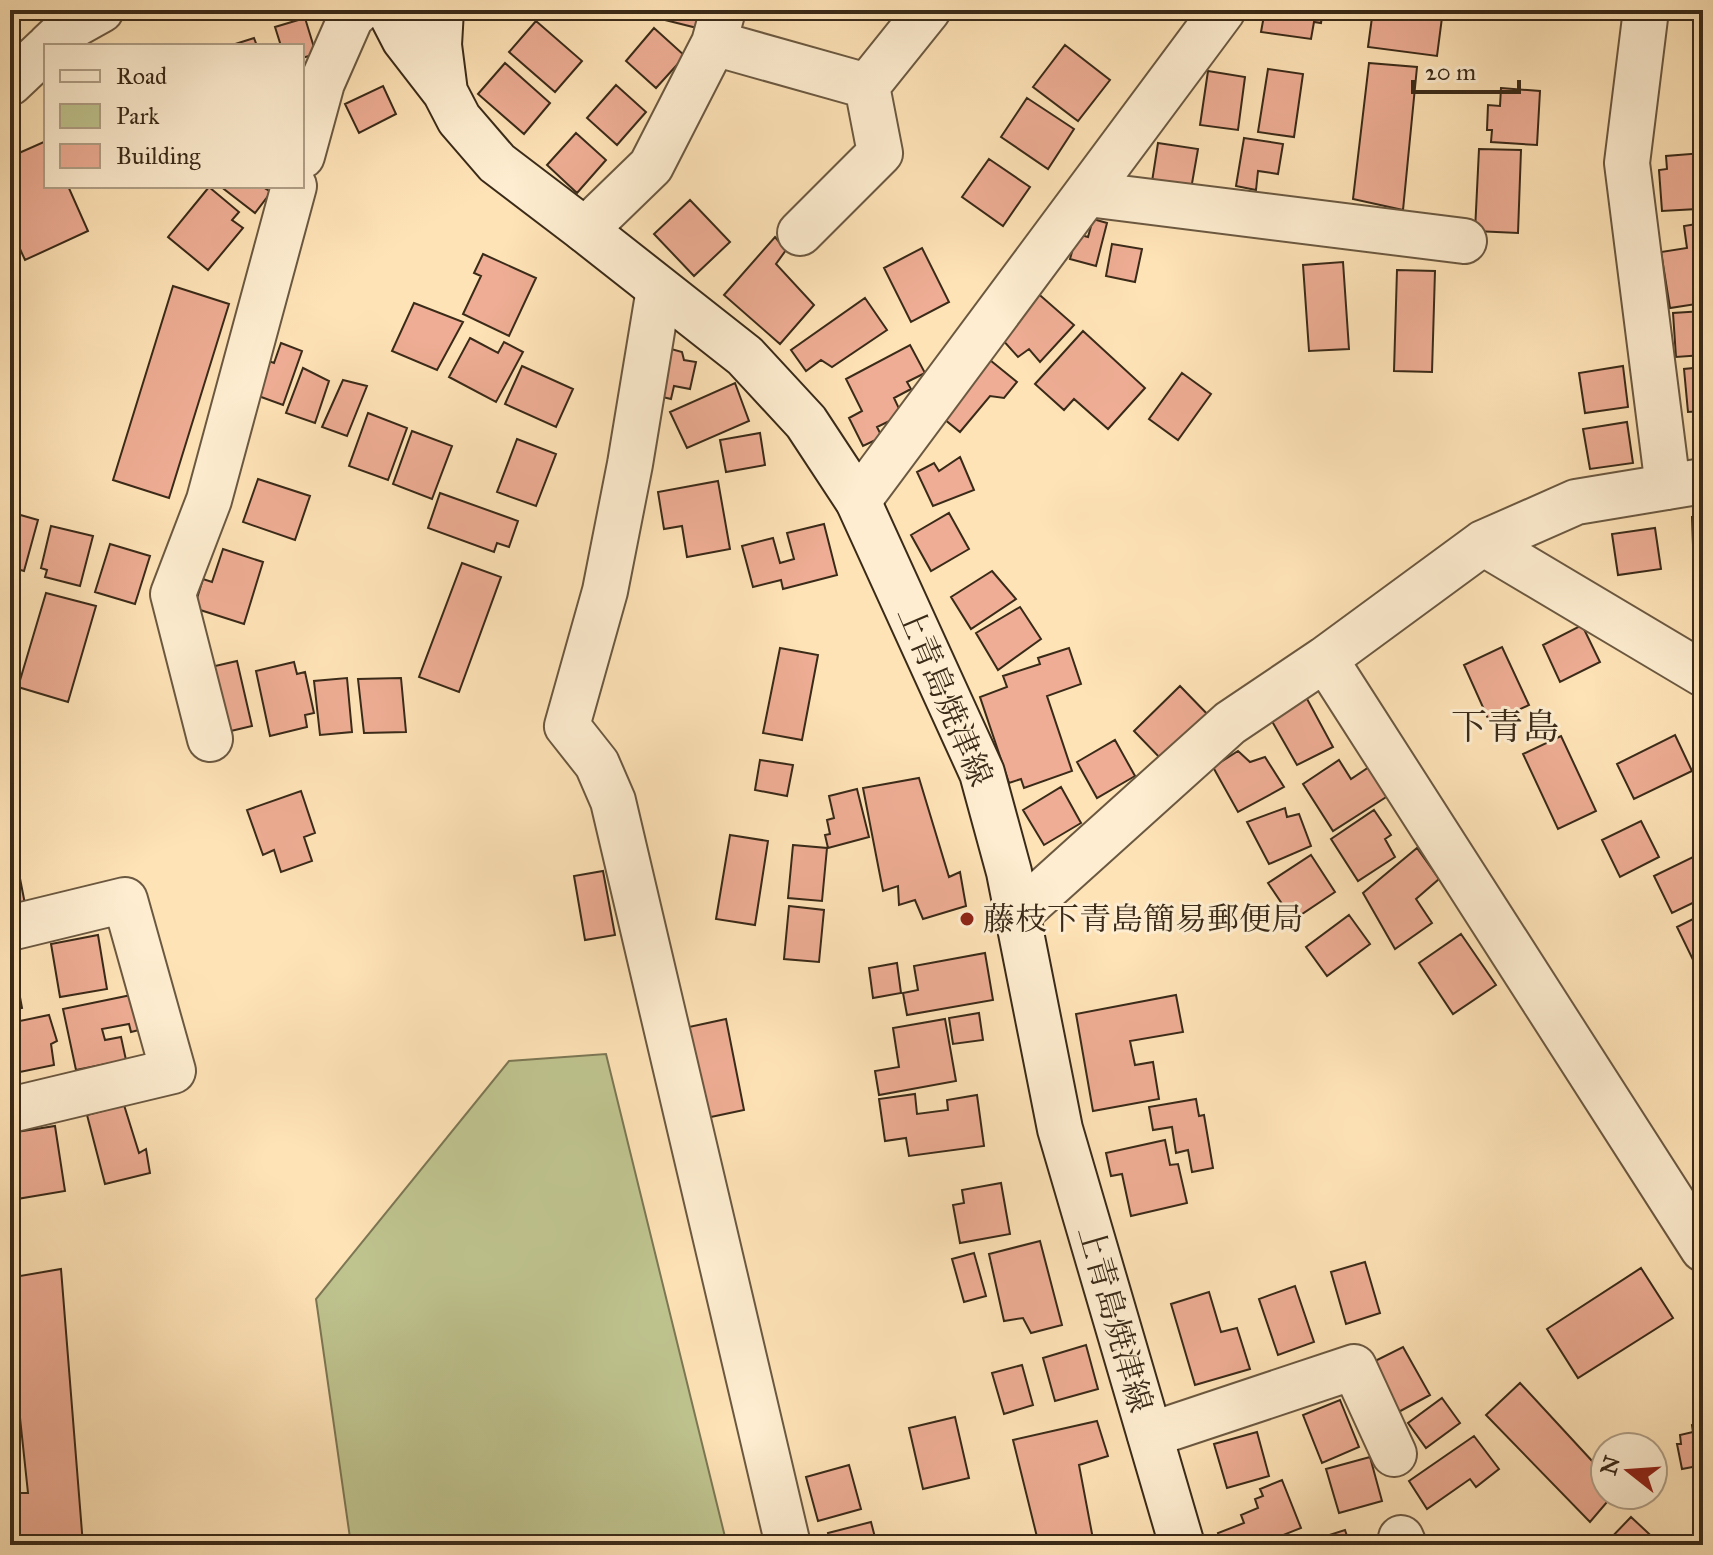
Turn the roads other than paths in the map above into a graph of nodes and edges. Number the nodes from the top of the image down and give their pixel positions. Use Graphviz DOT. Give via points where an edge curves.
graph roads {
  1 [pos="101,10"];
  2 [pos="359,10"];
  3 [pos="389,10"];
  4 [pos="441,10"];
  5 [pos="928,10"];
  6 [pos="1223,10"];
  7 [pos="1646,10"];
  8 [pos="719,27"];
  9 [pos="51,44"];
  10 [pos="44,51"];
  11 [pos="10,83"];
  12 [pos="867,86"];
  13 [pos="445,92"];
  14 [pos="304,149"];
  15 [pos="293,188"];
  16 [pos="1088,194"];
  17 [pos="585,230"];
  18 [pos="800,233"];
  19 [pos="1464,241"];
  20 [pos="659,289"];
  21 [pos="1685,484"];
  22 [pos="858,501"];
  23 [pos="1483,543"];
  24 [pos="1325,659"];
  25 [pos="1703,674"];
  26 [pos="210,739"];
  27 [pos="1017,915"];
  28 [pos="10,928"];
  29 [pos="10,1110"];
  30 [pos="1703,1249"];
  31 [pos="1150,1435"];
  32 [pos="1394,1454"];
  33 [pos="788,1545"];
  34 [pos="1182,1545"];
  1 -- 9 [label="street"];
  2 -- 14 [label="street" via="322,83"];
  3 -- 13 [label="street"];
  4 -- 13 [label="street, 上青島焼津線"];
  5 -- 12 [label="street"];
  6 -- 16 [label="street"];
  7 -- 21 [label="street" via="1627,163"];
  8 -- 12 [label="street"];
  8 -- 17 [label="street" via="651,166"];
  10 -- 11 [label="street"];
  12 -- 18 [label="street" via="880,153"];
  13 -- 17 [label="street, 上青島焼津線" via="459,119 497,163"];
  15 -- 26 [label="street" via="209,500 173,594"];
  16 -- 19 [label="street"];
  16 -- 22 [label="street"];
  17 -- 20 [label="street, 上青島焼津線"];
  20 -- 22 [label="street, 上青島焼津線" via="745,356 806,422"];
  20 -- 33 [label="street" via="605,591 567,726 597,764 613,801"];
  21 -- 23 [label="street" via="1576,502"];
  22 -- 27 [label="street, 上青島焼津線" via="982,773"];
  23 -- 24 [label="street"];
  23 -- 25 [label="street"];
  24 -- 27 [label="street" via="1230,723"];
  24 -- 30 [label="street"];
  27 -- 31 [label="street, 上青島焼津線" via="1060,1129"];
  28 -- 29 [label="street" via="125,900 173,1071"];
  31 -- 32 [label="street" via="1354,1367"];
  31 -- 34 [label="street, 上青島焼津線"];
}
